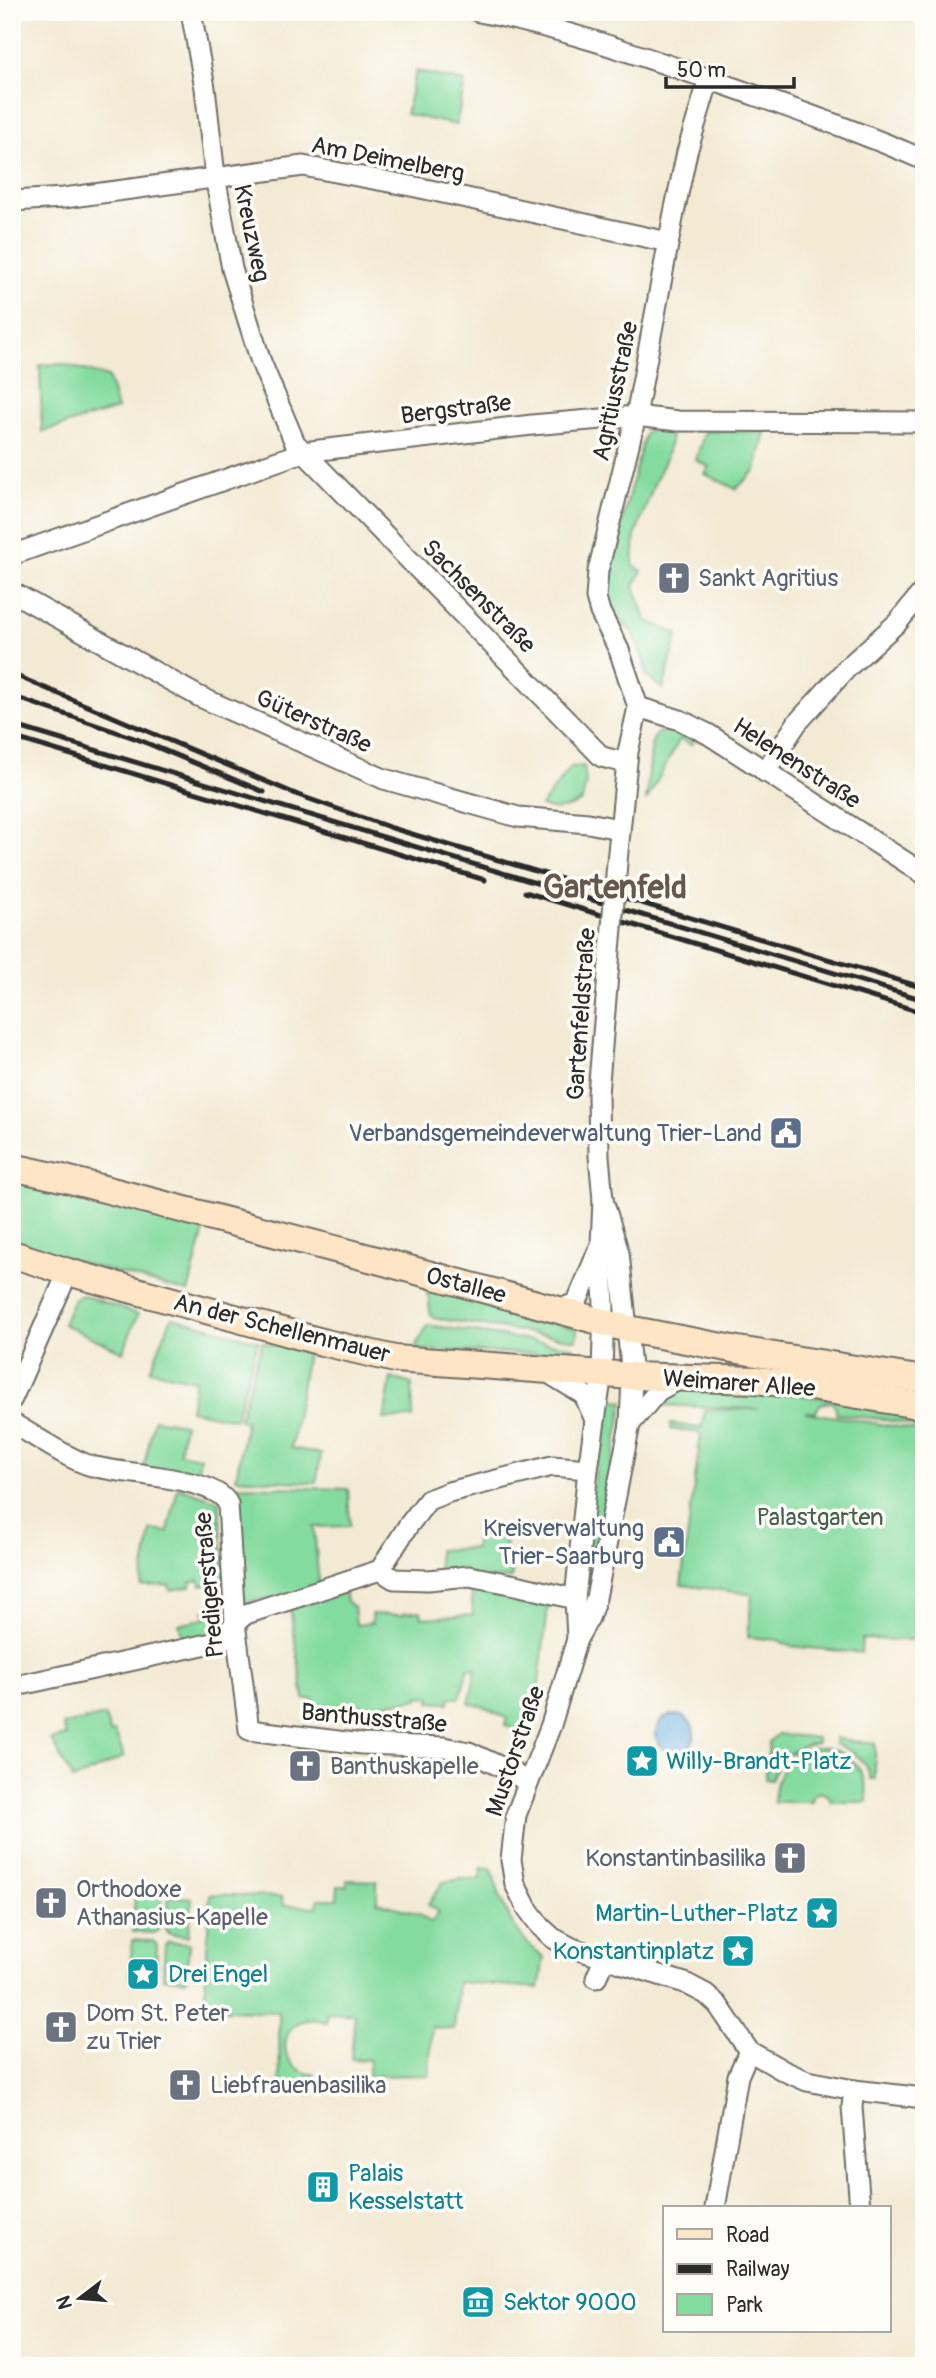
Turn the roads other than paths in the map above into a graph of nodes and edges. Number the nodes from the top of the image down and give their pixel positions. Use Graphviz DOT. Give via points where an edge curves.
graph roads {
  1 [pos="191,12"];
  2 [pos="479,12"];
  3 [pos="709,79"];
  4 [pos="924,160"];
  5 [pos="215,176"];
  6 [pos="12,201"];
  7 [pos="668,242"];
  8 [pos="636,416"];
  9 [pos="924,422"];
  10 [pos="303,452"];
  11 [pos="12,555"];
  12 [pos="924,590"];
  13 [pos="12,592"];
  14 [pos="638,707"];
  15 [pos="626,763"];
  16 [pos="765,772"];
  17 [pos="619,829"];
  18 [pos="924,874"];
  19 [pos="12,1167"];
  20 [pos="603,1200"];
  21 [pos="601,1244"];
  22 [pos="12,1254"];
  23 [pos="68,1272"];
  24 [pos="555,1310"];
  25 [pos="616,1326"];
  26 [pos="541,1369"];
  27 [pos="602,1373"];
  28 [pos="632,1376"];
  29 [pos="683,1377"];
  30 [pos="924,1380"];
  31 [pos="12,1399"];
  32 [pos="924,1406"];
  33 [pos="595,1420"];
  34 [pos="12,1423"];
  35 [pos="630,1424"];
  36 [pos="588,1469"];
  37 [pos="380,1570"];
  38 [pos="575,1599"];
  39 [pos="235,1623"];
  40 [pos="577,1639"];
  41 [pos="18,1686"];
  42 [pos="249,1730"];
  43 [pos="528,1783"];
  44 [pos="748,2051"];
  45 [pos="854,2090"];
  46 [pos="924,2098"];
  47 [pos="715,2206"];
  48 [pos="860,2206"];
  1 -- 5 [label="street, Kreuzweg"];
  2 -- 3 [label="street" via="573,33"];
  3 -- 4 [label="street"];
  3 -- 7 [label="street, Agritiusstraße" via="687,152"];
  5 -- 6 [label="street, Am Deimelberg"];
  5 -- 7 [label="street, Am Deimelberg" via="303,166"];
  5 -- 10 [label="street, Kreuzweg" via="228,251 249,326 274,396"];
  7 -- 8 [label="street, Agritiusstraße"];
  8 -- 9 [label="street, Bergstraße" via="678,421"];
  8 -- 10 [label="street, Bergstraße"];
  8 -- 14 [label="street, Agritiusstraße" via="597,571 596,598"];
  10 -- 11 [label="street, Bergstraße"];
  10 -- 15 [label="street, Sachsenstraße" via="602,757"];
  12 -- 16 [label="street" via="797,723"];
  13 -- 17 [label="street, Güterstraße" via="195,695 384,779 518,817"];
  14 -- 15 [label="street, Gartenfeldstraße"];
  14 -- 16 [label="street, Helenenstraße" via="698,729"];
  15 -- 17 [label="street, Gartenfeldstraße"];
  16 -- 18 [label="street, Helenenstraße"];
  17 -- 20 [label="street, Gartenfeldstraße, bridge" via="598,1094"];
  19 -- 24 [label="main road, Ostallee"];
  20 -- 21 [label="street, Gartenfeldstraße"];
  20 -- 25 [label="street, Gartenfeldstraße" via="619,1253"];
  21 -- 24 [label="street, Gartenfeldstraße" via="579,1297 574,1304"];
  21 -- 25 [label="street, Gartenfeldstraße"];
  22 -- 23 [label="main road, An der Schellenmauer"];
  23 -- 26 [label="main road, An der Schellenmauer" via="395,1359"];
  23 -- 31 [label="street"];
  24 -- 25 [label="main road, Ostallee"];
  25 -- 27 [label="street"];
  25 -- 28 [label="street, Mustorstraße"];
  25 -- 30 [label="main road, Ostallee"];
  26 -- 27 [label="main road, An der Schellenmauer"];
  26 -- 33 [label="street" via="584,1395"];
  27 -- 28 [label="main road, Weimarer Allee"];
  27 -- 33 [label="street, Mustorstraße"];
  28 -- 29 [label="main road, Weimarer Allee"];
  28 -- 35 [label="street, Mustorstraße"];
  29 -- 32 [label="main road, Weimarer Allee" via="799,1385"];
  29 -- 35 [label="street, Mustorstraße" via="658,1391"];
  33 -- 36 [label="street, Mustorstraße"];
  34 -- 39 [label="street, Predigerstraße" via="91,1466 197,1483 225,1496"];
  35 -- 40 [label="street, Mustorstraße" via="596,1598"];
  36 -- 37 [label="street" via="551,1466 428,1500"];
  36 -- 38 [label="street, Mustorstraße"];
  37 -- 38 [label="street" via="394,1579 469,1576"];
  37 -- 39 [label="street" via="246,1614"];
  38 -- 40 [label="street, Mustorstraße"];
  39 -- 41 [label="street" via="221,1641"];
  39 -- 42 [label="street, Predigerstraße"];
  40 -- 43 [label="street, Mustorstraße"];
  42 -- 43 [label="street, Banthusstraße" via="362,1744 444,1747 469,1752"];
  43 -- 44 [label="street, Mustorstraße" via="516,1815 512,1860 515,1884 541,1927 600,1968 685,1983 706,1994"];
  44 -- 45 [label="street" via="807,2081"];
  44 -- 47 [label="street" via="738,2076"];
  45 -- 46 [label="street"];
  45 -- 48 [label="street"];
}
